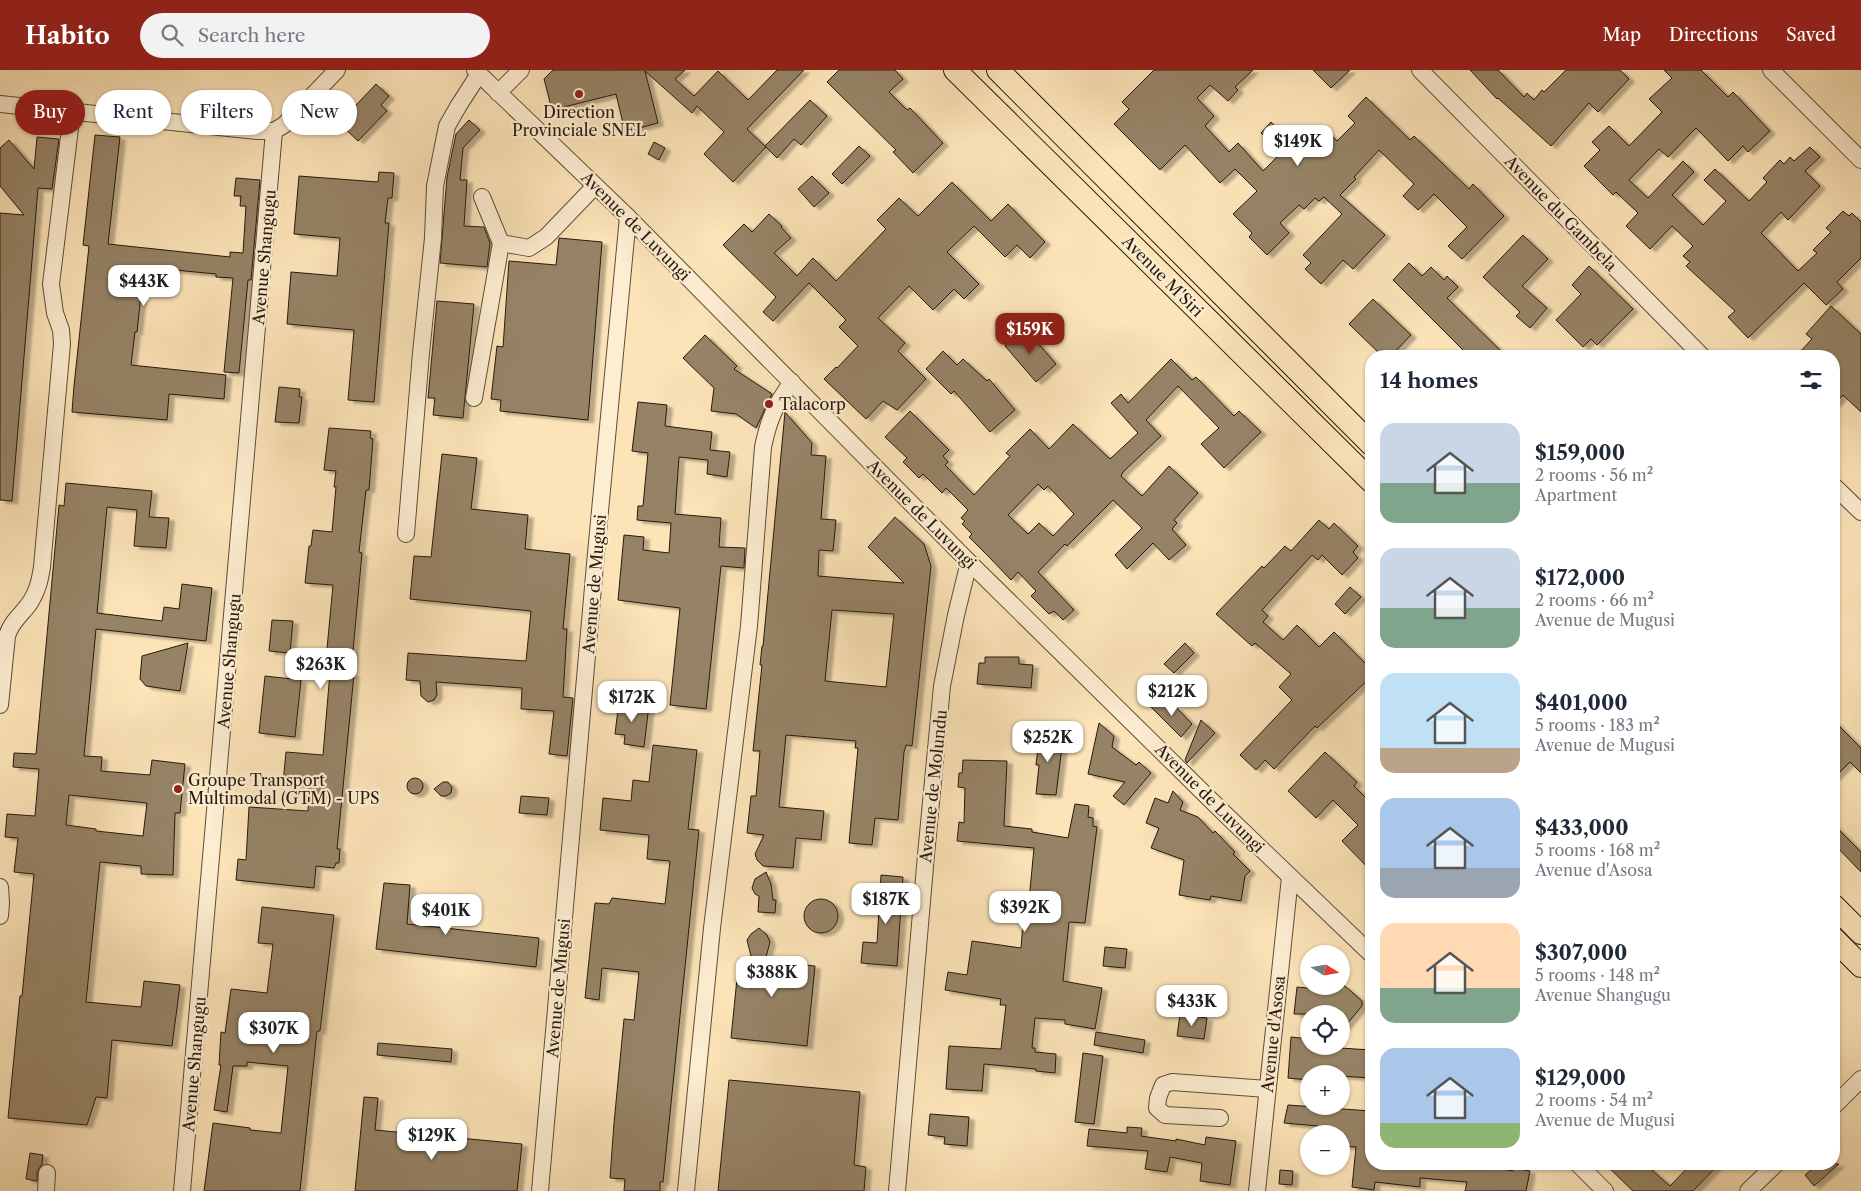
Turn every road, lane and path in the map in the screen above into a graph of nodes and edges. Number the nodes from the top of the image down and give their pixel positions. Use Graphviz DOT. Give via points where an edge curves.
graph roads {
  1 [pos="336,70"];
  2 [pos="522,70"];
  3 [pos="955,70"];
  4 [pos="998,70"];
  5 [pos="1420,70"];
  6 [pos="1771,70"];
  7 [pos="477,72"];
  8 [pos="498,93"];
  9 [pos="0,104"];
  10 [pos="15,106"];
  11 [pos="85,113"];
  12 [pos="274,131"];
  13 [pos="69,135"];
  14 [pos="1861,160"];
  15 [pos="596,186"];
  16 [pos="482,197"];
  17 [pos="628,217"];
  18 [pos="501,243"];
  19 [pos="1696,350"];
  20 [pos="792,382"];
  21 [pos="474,398"];
  22 [pos="1365,438"];
  23 [pos="1365,476"];
  24 [pos="1840,492"];
  25 [pos="1861,512"];
  26 [pos="406,534"];
  27 [pos="969,562"];
  28 [pos="0,705"];
  29 [pos="1290,877"];
  30 [pos="0,887"];
  31 [pos="1840,912"];
  32 [pos="0,916"];
  33 [pos="1861,933"];
  34 [pos="1840,944"];
  35 [pos="1365,948"];
  36 [pos="1861,966"];
  37 [pos="1861,1079"];
  38 [pos="1267,1089"];
  39 [pos="1840,1100"];
  40 [pos="1220,1118"];
  41 [pos="1582,1170"];
  42 [pos="1583,1170"];
  43 [pos="1770,1170"];
  44 [pos="47,1173"];
  45 [pos="46,1191"];
  46 [pos="182,1191"];
  47 [pos="540,1191"];
  48 [pos="686,1191"];
  49 [pos="897,1191"];
  50 [pos="1257,1191"];
  51 [pos="1593,1191"];
  52 [pos="1605,1191"];
  53 [pos="1748,1191"];
  1 -- 12 [label="street" via="288,121"];
  2 -- 8 [label="street"];
  3 -- 23 [label="highway, Avenue M'Siri"];
  4 -- 22 [label="highway, Avenue M'Siri"];
  5 -- 19 [label="street, Avenue du Gambela"];
  6 -- 14 [label="street"];
  7 -- 8 [label="street, Avenue de Luvungi"];
  7 -- 26 [label="street" via="447,126 435,186"];
  8 -- 15 [label="street, Avenue de Luvungi"];
  9 -- 10 [label="street"];
  11 -- 12 [label="street"];
  12 -- 46 [label="street, Avenue Shangugu"];
  13 -- 28 [label="street" via="51,284 62,344 42,567 39,586 31,602 10,626 6,636"];
  15 -- 17 [label="street, Avenue de Luvungi"];
  15 -- 18 [label="street" via="546,237 529,248"];
  16 -- 18 [label="street"];
  17 -- 20 [label="street, Avenue de Luvungi"];
  17 -- 47 [label="street, Avenue de Mugusi"];
  18 -- 21 [label="street"];
  20 -- 27 [label="street, Avenue de Luvungi"];
  20 -- 48 [label="street" via="777,402 768,422 763,447 749,626 712,928"];
  24 -- 25 [label="street"];
  27 -- 29 [label="street, Avenue de Luvungi"];
  27 -- 49 [label="street, Avenue de Molundu" via="942,686"];
  29 -- 35 [label="street, Avenue de Luvungi"];
  29 -- 38 [label="street, Avenue d'Asosa"];
  30 -- 32 [label="street"];
  31 -- 33 [label="highway"];
  34 -- 36 [label="highway"];
  37 -- 39 [label="street"];
  38 -- 40 [label="street" via="1172,1082 1163,1085 1158,1108 1165,1115"];
  38 -- 50 [label="street, Avenue d'Asosa"];
  41 -- 51 [label="street"];
  42 -- 52 [label="street"];
  43 -- 53 [label="street"];
  44 -- 45 [label="street"];
}
